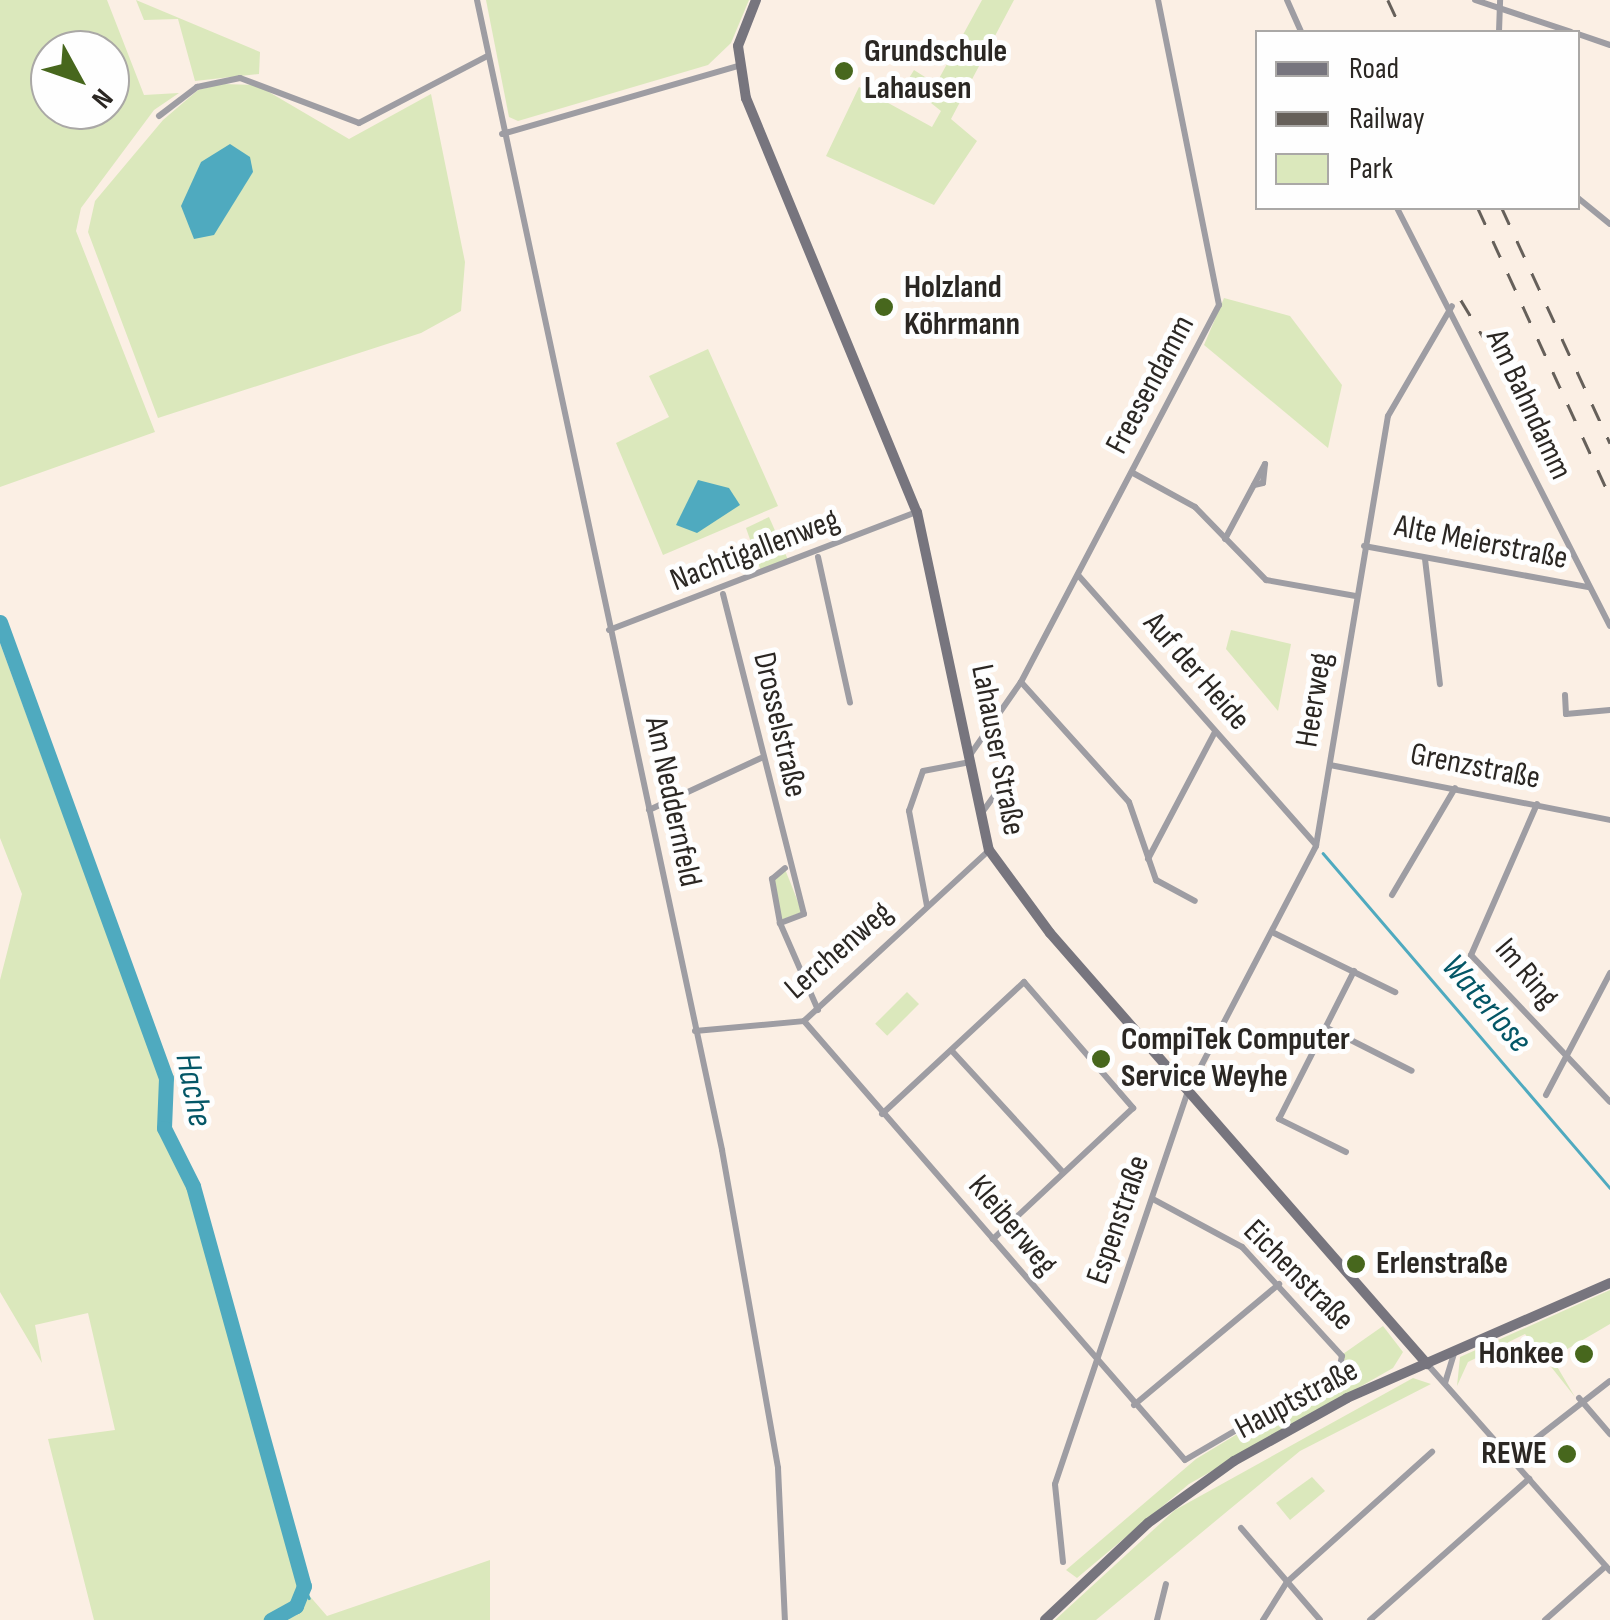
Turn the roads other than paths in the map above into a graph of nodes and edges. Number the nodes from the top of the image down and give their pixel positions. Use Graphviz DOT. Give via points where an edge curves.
graph roads {
  1 [pos="477,0"];
  2 [pos="756,0"];
  3 [pos="1158,0"];
  4 [pos="1287,0"];
  5 [pos="1474,0"];
  6 [pos="1500,0"];
  7 [pos="1499,10"];
  8 [pos="1301,30"];
  9 [pos="1498,30"];
  10 [pos="1562,30"];
  11 [pos="1580,36"];
  12 [pos="1610,45"];
  13 [pos="486,56"];
  14 [pos="738,66"];
  15 [pos="159,116"];
  16 [pos="502,134"];
  17 [pos="1580,200"];
  18 [pos="1398,210"];
  19 [pos="1610,224"];
  20 [pos="1452,306"];
  21 [pos="1133,472"];
  22 [pos="1254,486"];
  23 [pos="917,512"];
  24 [pos="1225,539"];
  25 [pos="1364,546"];
  26 [pos="818,557"];
  27 [pos="1425,559"];
  28 [pos="1078,575"];
  29 [pos="1588,587"];
  30 [pos="723,594"];
  31 [pos="1356,596"];
  32 [pos="1610,626"];
  33 [pos="609,630"];
  34 [pos="1021,682"];
  35 [pos="1440,684"];
  36 [pos="1565,695"];
  37 [pos="850,703"];
  38 [pos="1610,710"];
  39 [pos="1215,732"];
  40 [pos="760,758"];
  41 [pos="969,759"];
  42 [pos="1330,765"];
  43 [pos="1012,771"];
  44 [pos="1455,788"];
  45 [pos="1538,804"];
  46 [pos="648,810"];
  47 [pos="979,815"];
  48 [pos="1610,820"];
  49 [pos="1316,846"];
  50 [pos="989,850"];
  51 [pos="1148,859"];
  52 [pos="785,868"];
  53 [pos="1392,894"];
  54 [pos="1195,901"];
  55 [pos="928,906"];
  56 [pos="780,923"];
  57 [pos="1274,932"];
  58 [pos="1354,971"];
  59 [pos="1610,973"];
  60 [pos="1395,992"];
  61 [pos="818,1010"];
  62 [pos="804,1021"];
  63 [pos="1325,1027"];
  64 [pos="695,1031"];
  65 [pos="952,1052"];
  66 [pos="1567,1057"];
  67 [pos="1412,1070"];
  68 [pos="1188,1091"];
  69 [pos="1546,1095"];
  70 [pos="1610,1102"];
  71 [pos="882,1114"];
  72 [pos="1346,1152"];
  73 [pos="1064,1172"];
  74 [pos="1153,1199"];
  75 [pos="993,1239"];
  76 [pos="1610,1283"];
  77 [pos="1278,1284"];
  78 [pos="1454,1353"];
  79 [pos="1095,1364"];
  80 [pos="1427,1364"];
  81 [pos="1610,1381"];
  82 [pos="1445,1384"];
  83 [pos="1579,1398"];
  84 [pos="1134,1406"];
  85 [pos="1610,1434"];
  86 [pos="1432,1452"];
  87 [pos="1510,1458"];
  88 [pos="1186,1460"];
  89 [pos="1529,1479"];
  90 [pos="1240,1528"];
  91 [pos="1063,1562"];
  92 [pos="1608,1569"];
  93 [pos="1287,1582"];
  94 [pos="1166,1584"];
  95 [pos="785,1620"];
  96 [pos="1045,1620"];
  97 [pos="1157,1620"];
  98 [pos="1263,1620"];
  99 [pos="1320,1620"];
  100 [pos="1370,1620"];
  101 [pos="1544,1620"];
  1 -- 13 [label="street, Am Neddernfeld"];
  2 -- 14 [label="street"];
  3 -- 21 [label="street, Freesendamm" via="1219,305"];
  4 -- 8 [label="street"];
  5 -- 7 [label="street"];
  6 -- 7 [label="street"];
  7 -- 9 [label="street"];
  7 -- 10 [label="street"];
  11 -- 12 [label="street"];
  13 -- 15 [label="street" via="360,123 240,78 197,86"];
  13 -- 16 [label="street, Am Neddernfeld"];
  14 -- 16 [label="street"];
  14 -- 23 [label="street, Lahauser Straße"];
  16 -- 33 [label="street, Am Neddernfeld"];
  17 -- 19 [label="street"];
  18 -- 20 [label="street, Am Bahndamm"];
  20 -- 25 [label="street, Heerweg" via="1388,416"];
  20 -- 29 [label="street, Am Bahndamm"];
  21 -- 24 [label="street" via="1184,500"];
  21 -- 28 [label="street, Freesendamm"];
  22 -- 24 [label="street"];
  23 -- 26 [label="street, Nachtigallenweg"];
  23 -- 41 [label="street, Lahauser Straße"];
  24 -- 31 [label="street" via="1266,580"];
  25 -- 27 [label="street, Alte Meierstraße"];
  25 -- 31 [label="street, Heerweg"];
  26 -- 30 [label="street, Nachtigallenweg"];
  26 -- 37 [label="street"];
  27 -- 29 [label="street, Alte Meierstraße"];
  27 -- 35 [label="street"];
  28 -- 34 [label="street, Freesendamm"];
  28 -- 39 [label="street, Auf der Heide"];
  29 -- 32 [label="street, Am Bahndamm"];
  30 -- 33 [label="street, Nachtigallenweg"];
  30 -- 40 [label="street, Drosselstraße"];
  31 -- 42 [label="street, Heerweg"];
  33 -- 46 [label="street, Am Neddernfeld"];
  34 -- 41 [label="street, Freesendamm"];
  34 -- 51 [label="street" via="1129,802"];
  36 -- 38 [label="street" via="1566,714"];
  39 -- 49 [label="street, Auf der Heide"];
  39 -- 51 [label="street"];
  40 -- 46 [label="street"];
  40 -- 52 [label="street, Drosselstraße"];
  41 -- 47 [label="street, Lahauser Straße"];
  41 -- 55 [label="street" via="923,771 909,811"];
  42 -- 44 [label="street, Grenzstraße"];
  42 -- 49 [label="street, Heerweg"];
  43 -- 47 [label="street"];
  44 -- 45 [label="street, Grenzstraße"];
  44 -- 53 [label="street"];
  45 -- 48 [label="street, Grenzstraße"];
  45 -- 66 [label="street, Im Ring" via="1471,955"];
  46 -- 64 [label="street, Am Neddernfeld"];
  47 -- 50 [label="street, Lahauser Straße"];
  49 -- 57 [label="street, Heerweg"];
  50 -- 55 [label="street, Lerchenweg"];
  50 -- 68 [label="street, Lahauser Straße"];
  51 -- 54 [label="street" via="1172,896"];
  52 -- 56 [label="street, Drosselstraße" via="772,878"];
  52 -- 56 [label="street, Drosselstraße" via="804,914"];
  55 -- 61 [label="street, Lerchenweg"];
  56 -- 61 [label="street, Drosselstraße"];
  57 -- 58 [label="street"];
  57 -- 68 [label="street, Heerweg"];
  58 -- 60 [label="street"];
  58 -- 63 [label="street"];
  59 -- 66 [label="street"];
  61 -- 62 [label="street, Lerchenweg"];
  62 -- 64 [label="street, Lerchenweg"];
  62 -- 71 [label="street, Kleiberweg"];
  63 -- 67 [label="street"];
  63 -- 72 [label="street" via="1279,1120"];
  64 -- 95 [label="street, Am Neddernfeld" via="778,1468"];
  65 -- 71 [label="street"];
  65 -- 73 [label="street"];
  65 -- 73 [label="street" via="1024,982 1133,1108"];
  66 -- 69 [label="street"];
  66 -- 70 [label="street, Im Ring"];
  68 -- 74 [label="street, Espenstraße"];
  68 -- 80 [label="street, Lahauser Straße"];
  71 -- 75 [label="street, Kleiberweg"];
  73 -- 75 [label="street"];
  74 -- 77 [label="street, Eichenstraße" via="1242,1247"];
  74 -- 79 [label="street, Espenstraße"];
  75 -- 79 [label="street, Kleiberweg"];
  76 -- 78 [label="street, Hauptstraße"];
  77 -- 84 [label="street"];
  77 -- 88 [label="street, Eichenstraße" via="1338,1350 1340,1370"];
  78 -- 80 [label="street, Hauptstraße"];
  78 -- 82 [label="street"];
  79 -- 84 [label="street, Kleiberweg"];
  79 -- 91 [label="street, Espenstraße" via="1054,1484"];
  80 -- 82 [label="street, Lahauser Straße"];
  80 -- 96 [label="street, Hauptstraße" via="1234,1461 1124,1543"];
  81 -- 83 [label="street"];
  82 -- 87 [label="street, Lahauser Straße"];
  83 -- 85 [label="street"];
  83 -- 87 [label="street"];
  84 -- 88 [label="street, Kleiberweg"];
  86 -- 93 [label="street"];
  87 -- 89 [label="street, Lahauser Straße"];
  89 -- 92 [label="street, Lahauser Straße"];
  89 -- 100 [label="street"];
  90 -- 93 [label="street"];
  92 -- 101 [label="street"];
  93 -- 98 [label="street"];
  93 -- 99 [label="street"];
  94 -- 97 [label="street"];
}
